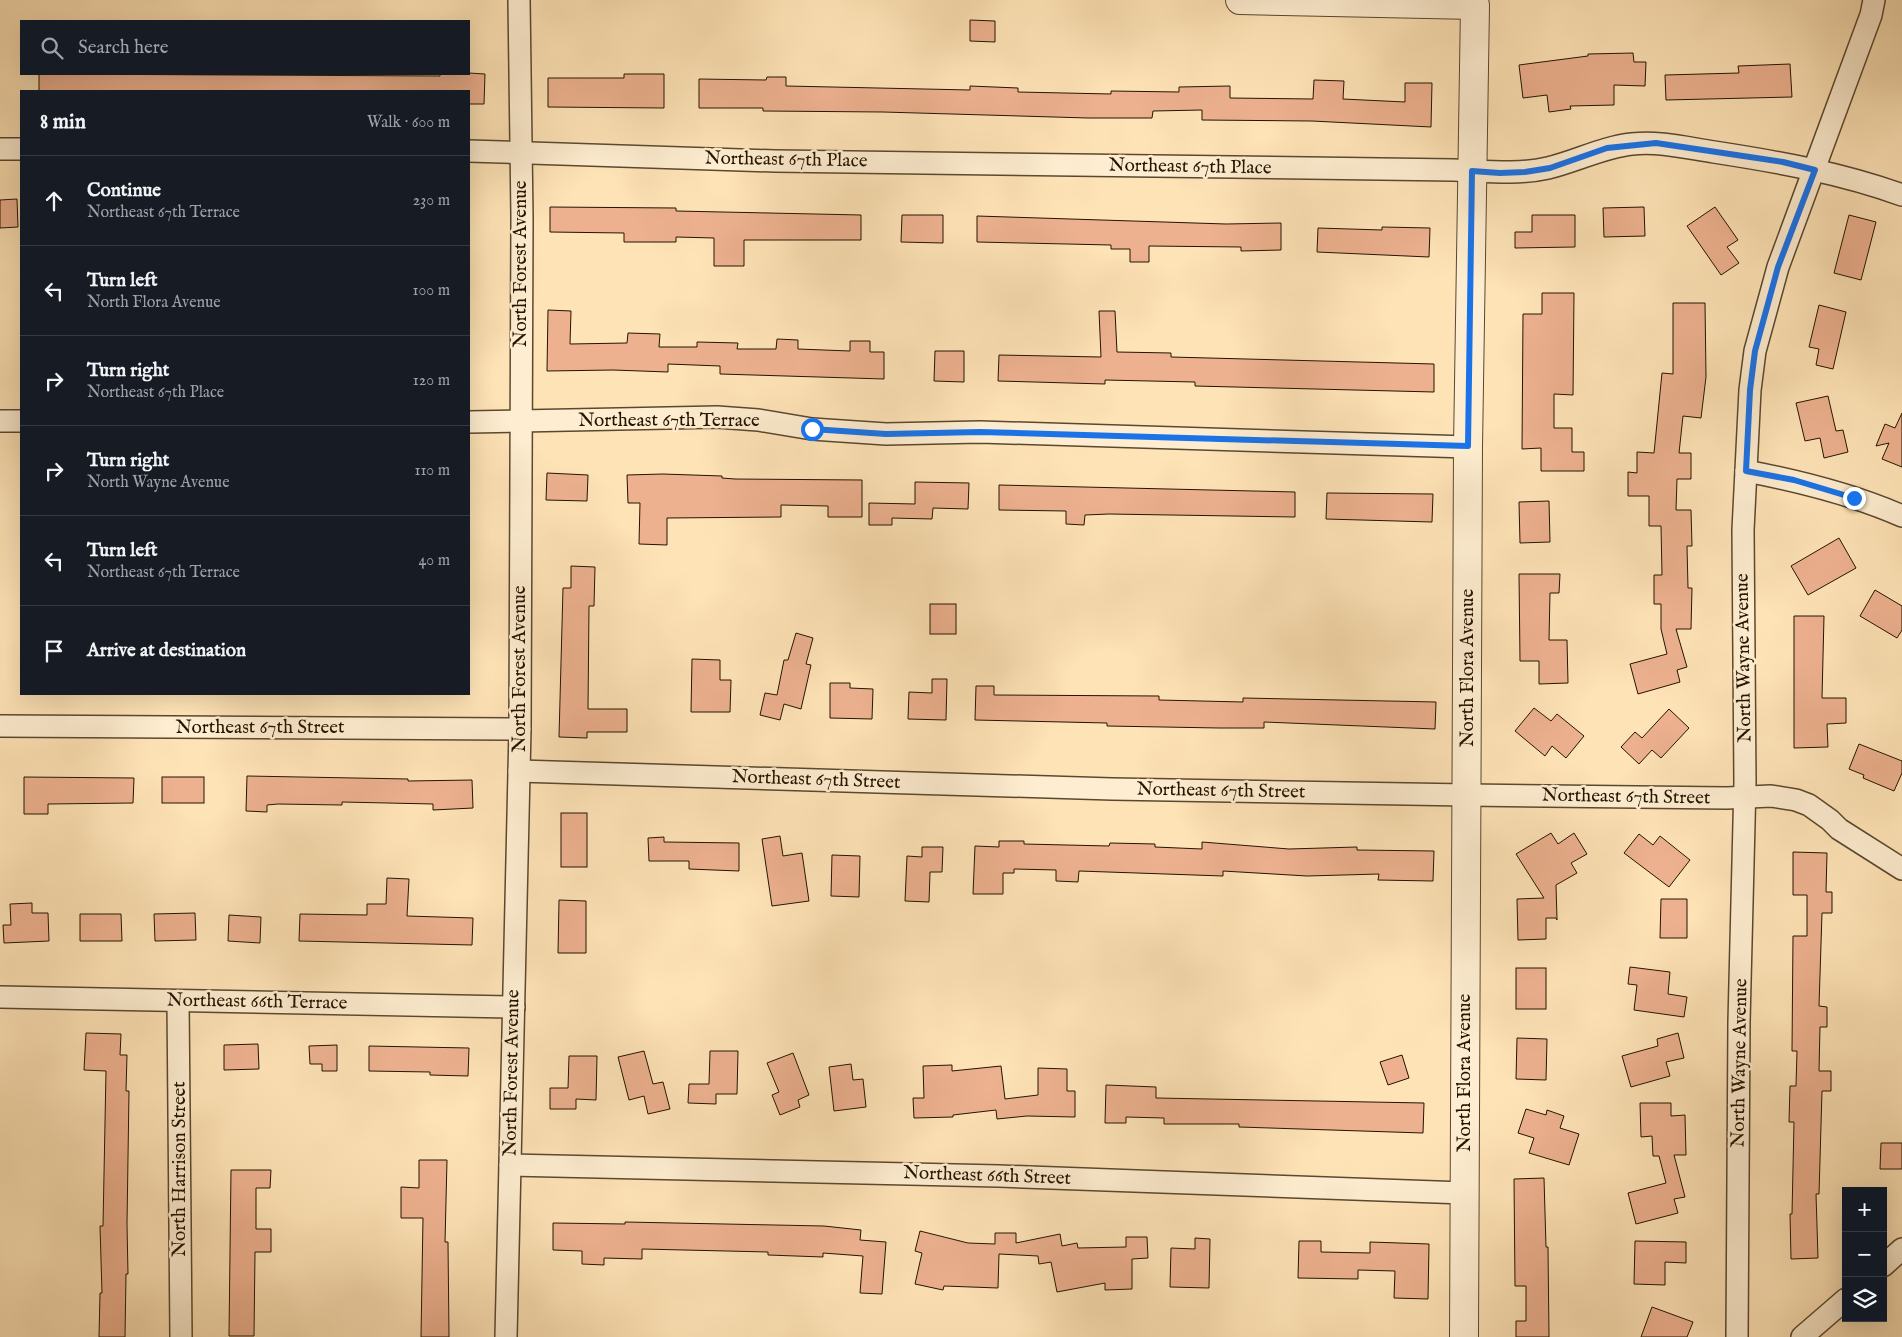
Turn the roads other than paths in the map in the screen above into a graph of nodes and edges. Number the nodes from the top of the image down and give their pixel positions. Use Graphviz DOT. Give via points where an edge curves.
graph roads {
  1 [pos="519,0"];
  2 [pos="1240,0"];
  3 [pos="1874,0"];
  4 [pos="1480,2"];
  5 [pos="0,149"];
  6 [pos="20,149"];
  7 [pos="470,151"];
  8 [pos="521,153"];
  9 [pos="1815,170"];
  10 [pos="1472,171"];
  11 [pos="1902,195"];
  12 [pos="0,421"];
  13 [pos="20,421"];
  14 [pos="470,422"];
  15 [pos="521,422"];
  16 [pos="1468,446"];
  17 [pos="1746,471"];
  18 [pos="1902,516"];
  19 [pos="0,726"];
  20 [pos="520,730"];
  21 [pos="519,771"];
  22 [pos="1468,796"];
  23 [pos="1745,798"];
  24 [pos="1902,869"];
  25 [pos="0,997"];
  26 [pos="178,1000"];
  27 [pos="514,1007"];
  28 [pos="510,1165"];
  29 [pos="1464,1193"];
  30 [pos="1902,1249"];
  31 [pos="1887,1262"];
  32 [pos="1842,1302"];
  33 [pos="181,1337"];
  34 [pos="506,1337"];
  35 [pos="1464,1337"];
  36 [pos="1737,1337"];
  37 [pos="1802,1337"];
  1 -- 8 [label="street, North Forest Avenue"];
  2 -- 4 [label="street"];
  3 -- 9 [label="street, North Wayne Avenue"];
  4 -- 10 [label="street, North Flora Avenue"];
  5 -- 6 [label="street"];
  7 -- 8 [label="street, Northeast 67th Place"];
  8 -- 10 [label="street, Northeast 67th Place" via="775,161"];
  8 -- 15 [label="street, North Forest Avenue"];
  9 -- 10 [label="street, Northeast 67th Place" via="1783,162 1656,143 1607,148 1550,168 1525,172"];
  9 -- 11 [label="street, Northeast 67th Place" via="1866,182"];
  9 -- 17 [label="street, North Wayne Avenue" via="1778,267 1755,351"];
  10 -- 16 [label="street, North Flora Avenue"];
  12 -- 13 [label="street"];
  14 -- 15 [label="street, Northeast 67th Terrace"];
  15 -- 16 [label="street, Northeast 67th Terrace" via="717,417 886,434 980,432"];
  15 -- 20 [label="street, North Forest Avenue"];
  16 -- 22 [label="street, North Flora Avenue"];
  17 -- 18 [label="street" via="1829,490"];
  17 -- 23 [label="street, North Wayne Avenue" via="1743,530"];
  19 -- 20 [label="street, Northeast 67th Street"];
  20 -- 21 [label="street, North Forest Avenue"];
  21 -- 22 [label="street, Northeast 67th Street"];
  21 -- 27 [label="street, North Forest Avenue"];
  22 -- 23 [label="street, Northeast 67th Street"];
  22 -- 29 [label="street, North Flora Avenue"];
  23 -- 24 [label="street, Northeast 67th Street" via="1771,796 1809,805 1839,829"];
  23 -- 36 [label="street, North Wayne Avenue" via="1739,1022"];
  25 -- 26 [label="street, Northeast 66th Terrace"];
  26 -- 27 [label="street, Northeast 66th Terrace"];
  26 -- 33 [label="street, North Harrison Street"];
  27 -- 28 [label="street, North Forest Avenue"];
  28 -- 29 [label="street, Northeast 66th Street" via="999,1176"];
  28 -- 34 [label="street, North Forest Avenue"];
  29 -- 35 [label="street, North Flora Avenue"];
  30 -- 31 [label="street"];
  32 -- 37 [label="street"];
}
